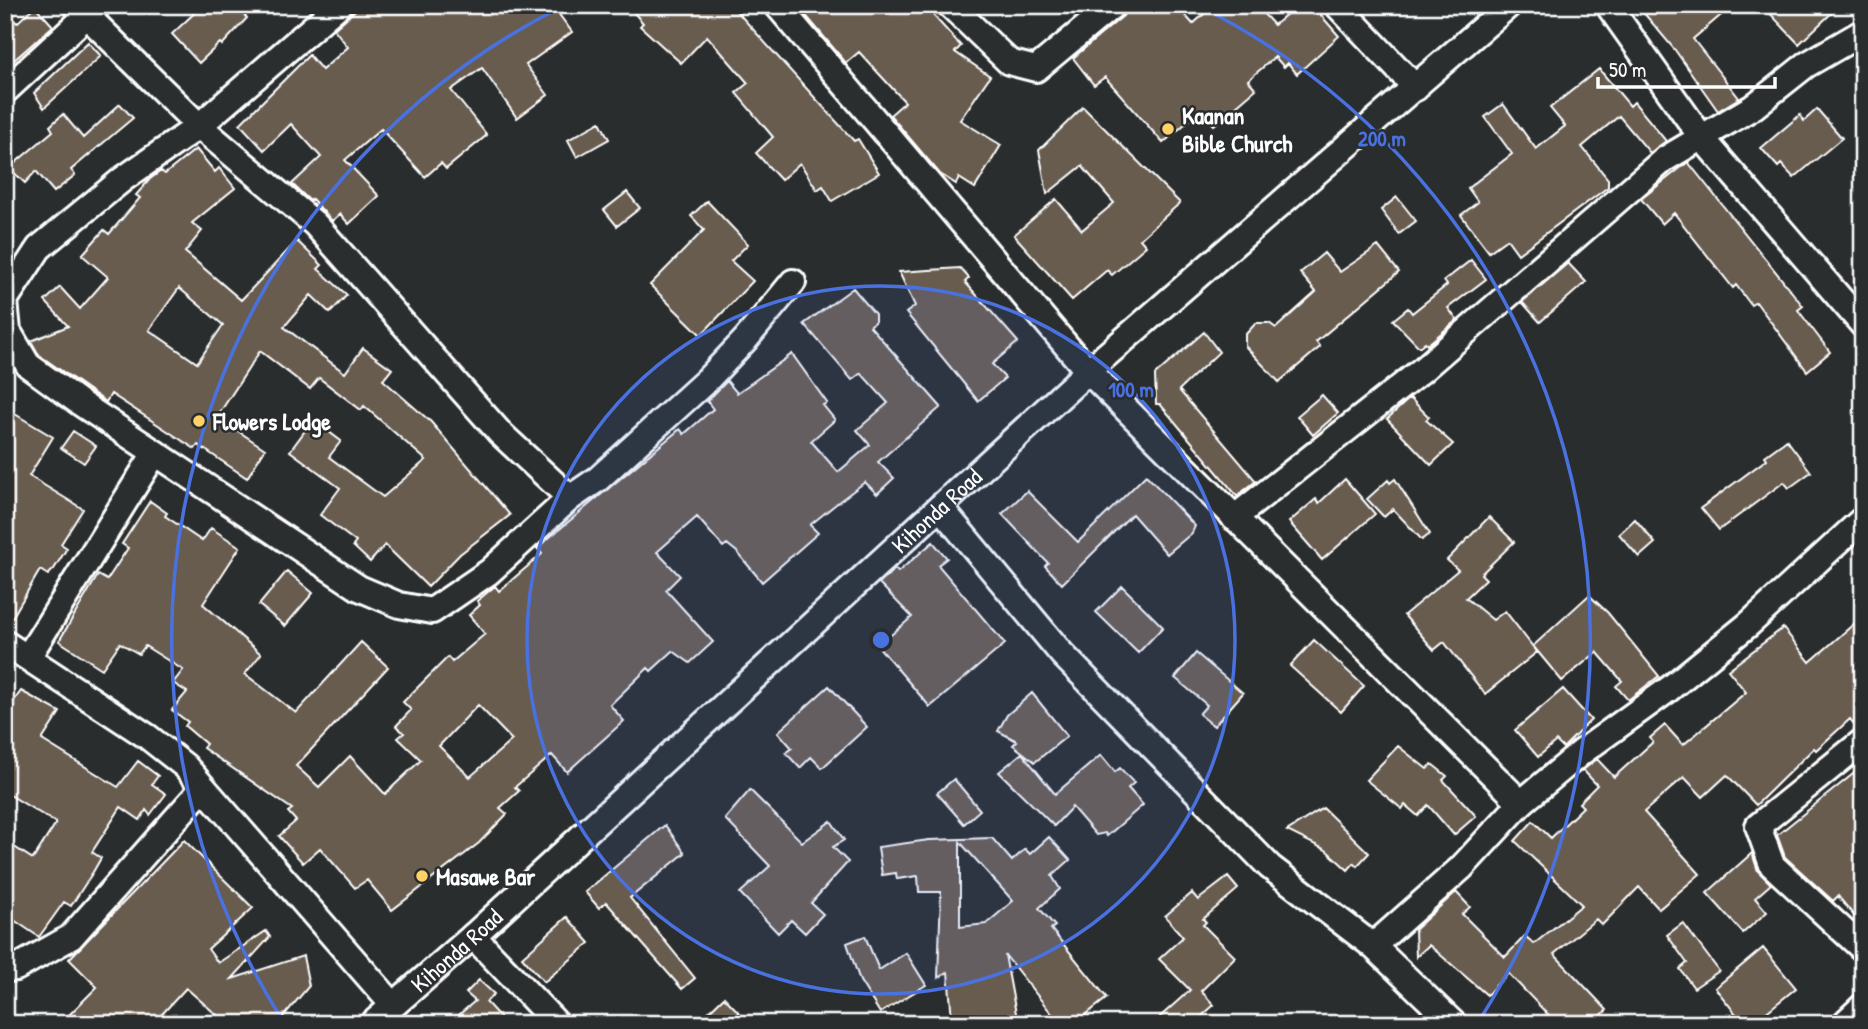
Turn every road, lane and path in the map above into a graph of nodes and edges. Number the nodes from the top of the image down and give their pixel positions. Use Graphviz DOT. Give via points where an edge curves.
graph roads {
  1 [pos="339,5"];
  2 [pos="777,5"];
  3 [pos="950,5"];
  4 [pos="1113,5"];
  5 [pos="1337,5"];
  6 [pos="1509,5"];
  7 [pos="1608,5"];
  8 [pos="87,8"];
  9 [pos="1863,32"];
  10 [pos="1416,88"];
  11 [pos="5,91"];
  12 [pos="199,126"];
  13 [pos="1702,138"];
  14 [pos="793,282"];
  15 [pos="5,301"];
  16 [pos="1863,325"];
  17 [pos="1088,371"];
  18 [pos="155,453"];
  19 [pos="570,498"];
  20 [pos="940,507"];
  21 [pos="1234,518"];
  22 [pos="1863,519"];
  23 [pos="5,643"];
  24 [pos="28,657"];
  25 [pos="1863,741"];
  26 [pos="203,788"];
  27 [pos="1521,803"];
  28 [pos="473,936"];
  29 [pos="1373,946"];
  30 [pos="1863,949"];
  31 [pos="5,970"];
  32 [pos="393,1005"];
  33 [pos="1863,1006"];
  34 [pos="372,1024"];
  35 [pos="557,1024"];
  36 [pos="1454,1024"];
  37 [pos="1843,1024"];
  1 -- 12 [label="street"];
  2 -- 17 [label="street"];
  3 -- 4 [label="street" via="1009,62 1036,69"];
  5 -- 10 [label="street"];
  6 -- 10 [label="street, Kihonda Road"];
  7 -- 13 [label="street"];
  8 -- 11 [label="street"];
  8 -- 12 [label="street"];
  9 -- 13 [label="street" via="1806,65 1753,107"];
  10 -- 17 [label="street, Kihonda Road"];
  12 -- 15 [label="street" via="123,179 39,248"];
  12 -- 19 [label="street" via="315,224 500,433"];
  13 -- 16 [label="street"];
  13 -- 21 [label="street" via="1665,159 1422,370"];
  14 -- 19 [label="street" via="707,380 598,479"];
  15 -- 18 [label="street" via="8,331 28,365"];
  17 -- 20 [label="street, Kihonda Road"];
  17 -- 21 [label="street"];
  18 -- 19 [label="street" via="359,588 399,605 432,611 489,572"];
  18 -- 24 [label="street"];
  20 -- 28 [label="street, Kihonda Road"];
  20 -- 29 [label="street" via="1062,654 1270,867"];
  21 -- 27 [label="street"];
  22 -- 27 [label="street" via="1749,624"];
  23 -- 24 [label="street"];
  24 -- 26 [label="street" via="148,737 185,766"];
  25 -- 30 [label="street" via="1758,826 1772,865"];
  26 -- 31 [label="street" via="71,937"];
  26 -- 32 [label="street"];
  27 -- 29 [label="street" via="1461,867"];
  28 -- 32 [label="street, Kihonda Road"];
  28 -- 35 [label="street"];
  29 -- 36 [label="street"];
  32 -- 34 [label="street, Kihonda Road"];
  33 -- 37 [label="street"];
}
